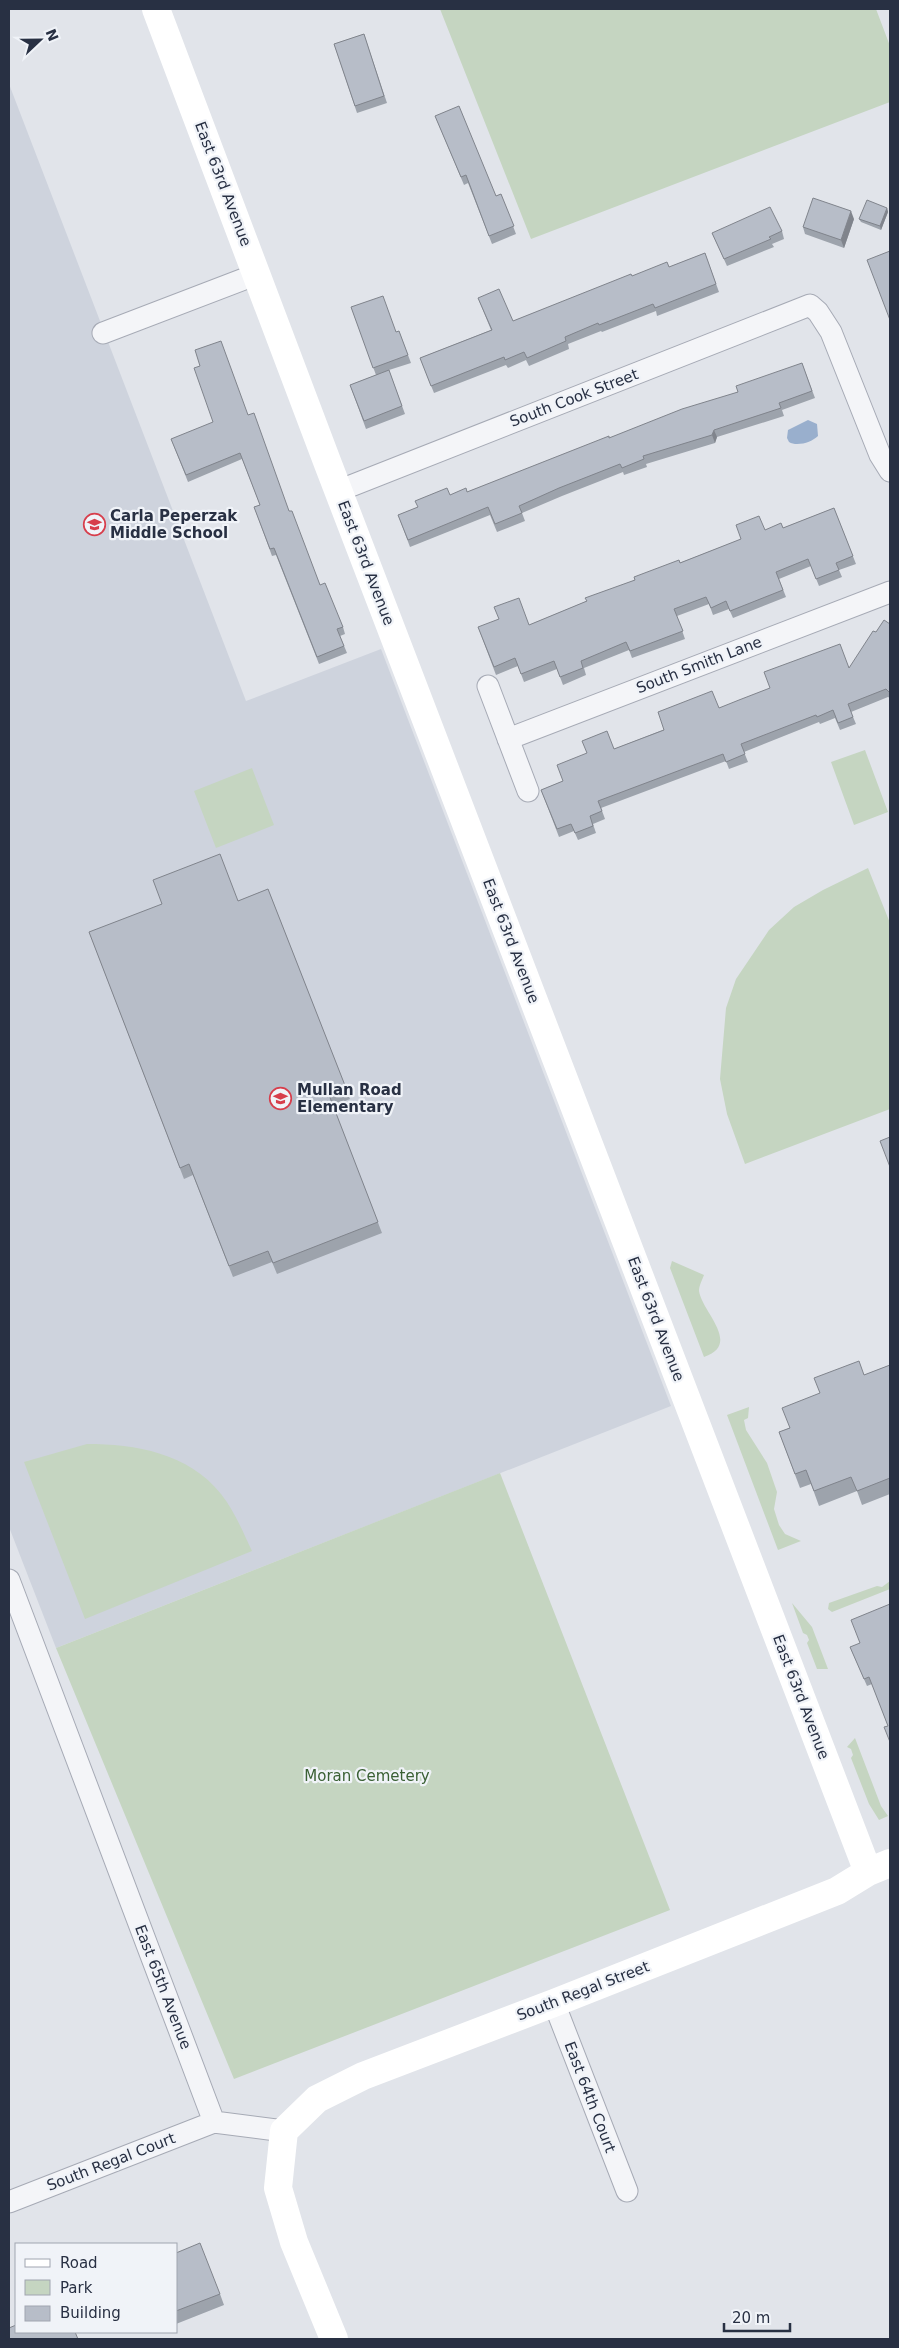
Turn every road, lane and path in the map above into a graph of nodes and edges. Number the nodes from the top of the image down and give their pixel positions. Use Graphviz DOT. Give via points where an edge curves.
graph roads {
  1 [pos="156,9"];
  2 [pos="257,274"];
  3 [pos="103,333"];
  4 [pos="887,459"];
  5 [pos="338,490"];
  6 [pos="890,592"];
  7 [pos="488,686"];
  8 [pos="508,739"];
  9 [pos="528,791"];
  10 [pos="9,1580"];
  11 [pos="879,1867"];
  12 [pos="554,2003"];
  13 [pos="214,2122"];
  14 [pos="284,2131"];
  15 [pos="627,2191"];
  16 [pos="9,2202"];
  17 [pos="334,2339"];
  1 -- 2 [label="street, East 63rd Avenue"];
  2 -- 3 [label="street"];
  2 -- 5 [label="street, East 63rd Avenue"];
  4 -- 5 [label="street, South Cook Street" via="831,332 810,305"];
  5 -- 11 [label="street, East 63rd Avenue"];
  6 -- 8 [label="street, South Smith Lane"];
  7 -- 8 [label="street"];
  8 -- 9 [label="street"];
  10 -- 13 [label="street, East 65th Avenue"];
  11 -- 12 [label="street, South Regal Street" via="837,1891"];
  12 -- 14 [label="street, South Regal Street" via="363,2076 317,2099"];
  12 -- 15 [label="street, East 64th Court"];
  13 -- 14 [label="street"];
  13 -- 16 [label="street, South Regal Court"];
  14 -- 17 [label="street" via="278,2188 294,2242"];
}
